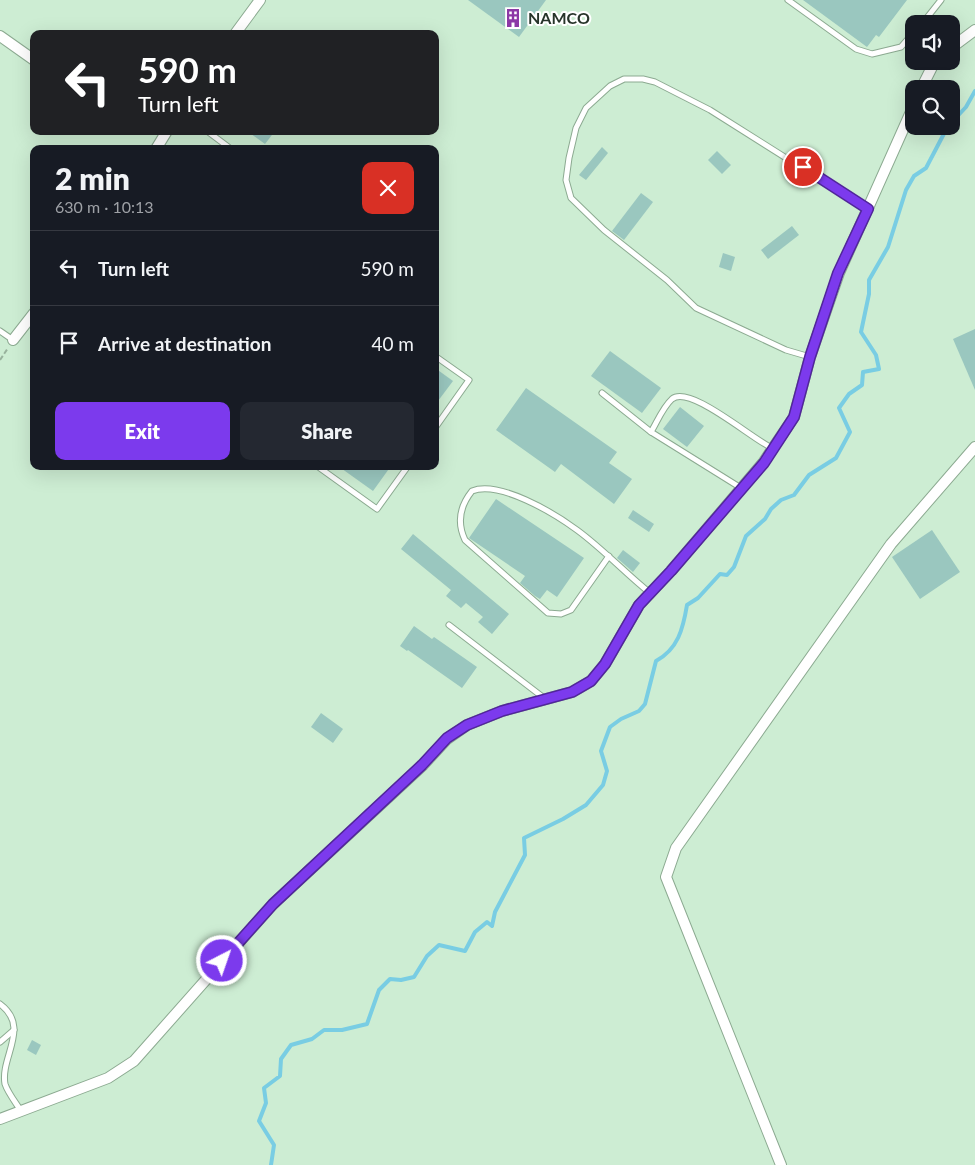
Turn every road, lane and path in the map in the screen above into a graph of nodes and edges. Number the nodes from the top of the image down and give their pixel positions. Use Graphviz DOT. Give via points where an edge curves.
graph roads {
  1 [pos="260,0"];
  2 [pos="788,0"];
  3 [pos="941,0"];
  4 [pos="929,15"];
  5 [pos="238,30"];
  6 [pos="975,30"];
  7 [pos="0,36"];
  8 [pos="960,41"];
  9 [pos="905,42"];
  10 [pos="901,47"];
  11 [pos="905,49"];
  12 [pos="30,57"];
  13 [pos="905,125"];
  14 [pos="212,135"];
  15 [pos="226,145"];
  16 [pos="868,209"];
  17 [pos="30,318"];
  18 [pos="0,331"];
  19 [pos="13,340"];
  20 [pos="810,357"];
  21 [pos="439,359"];
  22 [pos="0,360"];
  23 [pos="602,392"];
  24 [pos="439,422"];
  25 [pos="651,432"];
  26 [pos="975,447"];
  27 [pos="774,450"];
  28 [pos="323,470"];
  29 [pos="405,470"];
  30 [pos="741,488"];
  31 [pos="608,556"];
  32 [pos="650,593"];
  33 [pos="450,626"];
  34 [pos="546,700"];
  35 [pos="0,1004"];
  36 [pos="14,1029"];
  37 [pos="0,1042"];
  38 [pos="20,1111"];
  39 [pos="0,1119"];
  40 [pos="781,1165"];
  1 -- 5 [label="street"];
  2 -- 10 [label="lane" via="856,49 872,54"];
  3 -- 4 [label="lane"];
  6 -- 8 [label="street"];
  7 -- 12 [label="street"];
  9 -- 10 [label="lane"];
  10 -- 11 [label="lane"];
  13 -- 16 [label="street"];
  14 -- 15 [label="lane"];
  16 -- 20 [label="street" via="838,273"];
  16 -- 20 [label="lane" via="710,110 655,82 624,79 610,86 586,108 576,128 566,180 571,198 696,308 786,350"];
  17 -- 19 [label="street"];
  18 -- 19 [label="lane"];
  19 -- 22 [label="path"];
  20 -- 27 [label="street" via="794,417"];
  21 -- 24 [label="lane" via="469,380"];
  23 -- 25 [label="lane"];
  25 -- 27 [label="lane" via="671,400 678,396 686,397 706,405"];
  25 -- 30 [label="lane"];
  26 -- 40 [label="street" via="891,544 676,848 666,877"];
  27 -- 30 [label="street"];
  28 -- 29 [label="lane" via="377,509"];
  30 -- 32 [label="street"];
  31 -- 31 [label="lane" via="571,610 561,614 548,613 465,540 459,527 462,511 472,491 480,487 508,492 576,529"];
  31 -- 32 [label="lane"];
  32 -- 34 [label="street" via="591,681 572,692"];
  33 -- 34 [label="lane"];
  34 -- 38 [label="street" via="502,711 467,725 447,738 273,904 134,1061 108,1078"];
  35 -- 36 [label="lane" via="10,1016"];
  36 -- 37 [label="lane"];
  36 -- 38 [label="lane" via="5,1084"];
  38 -- 39 [label="street"];
}
